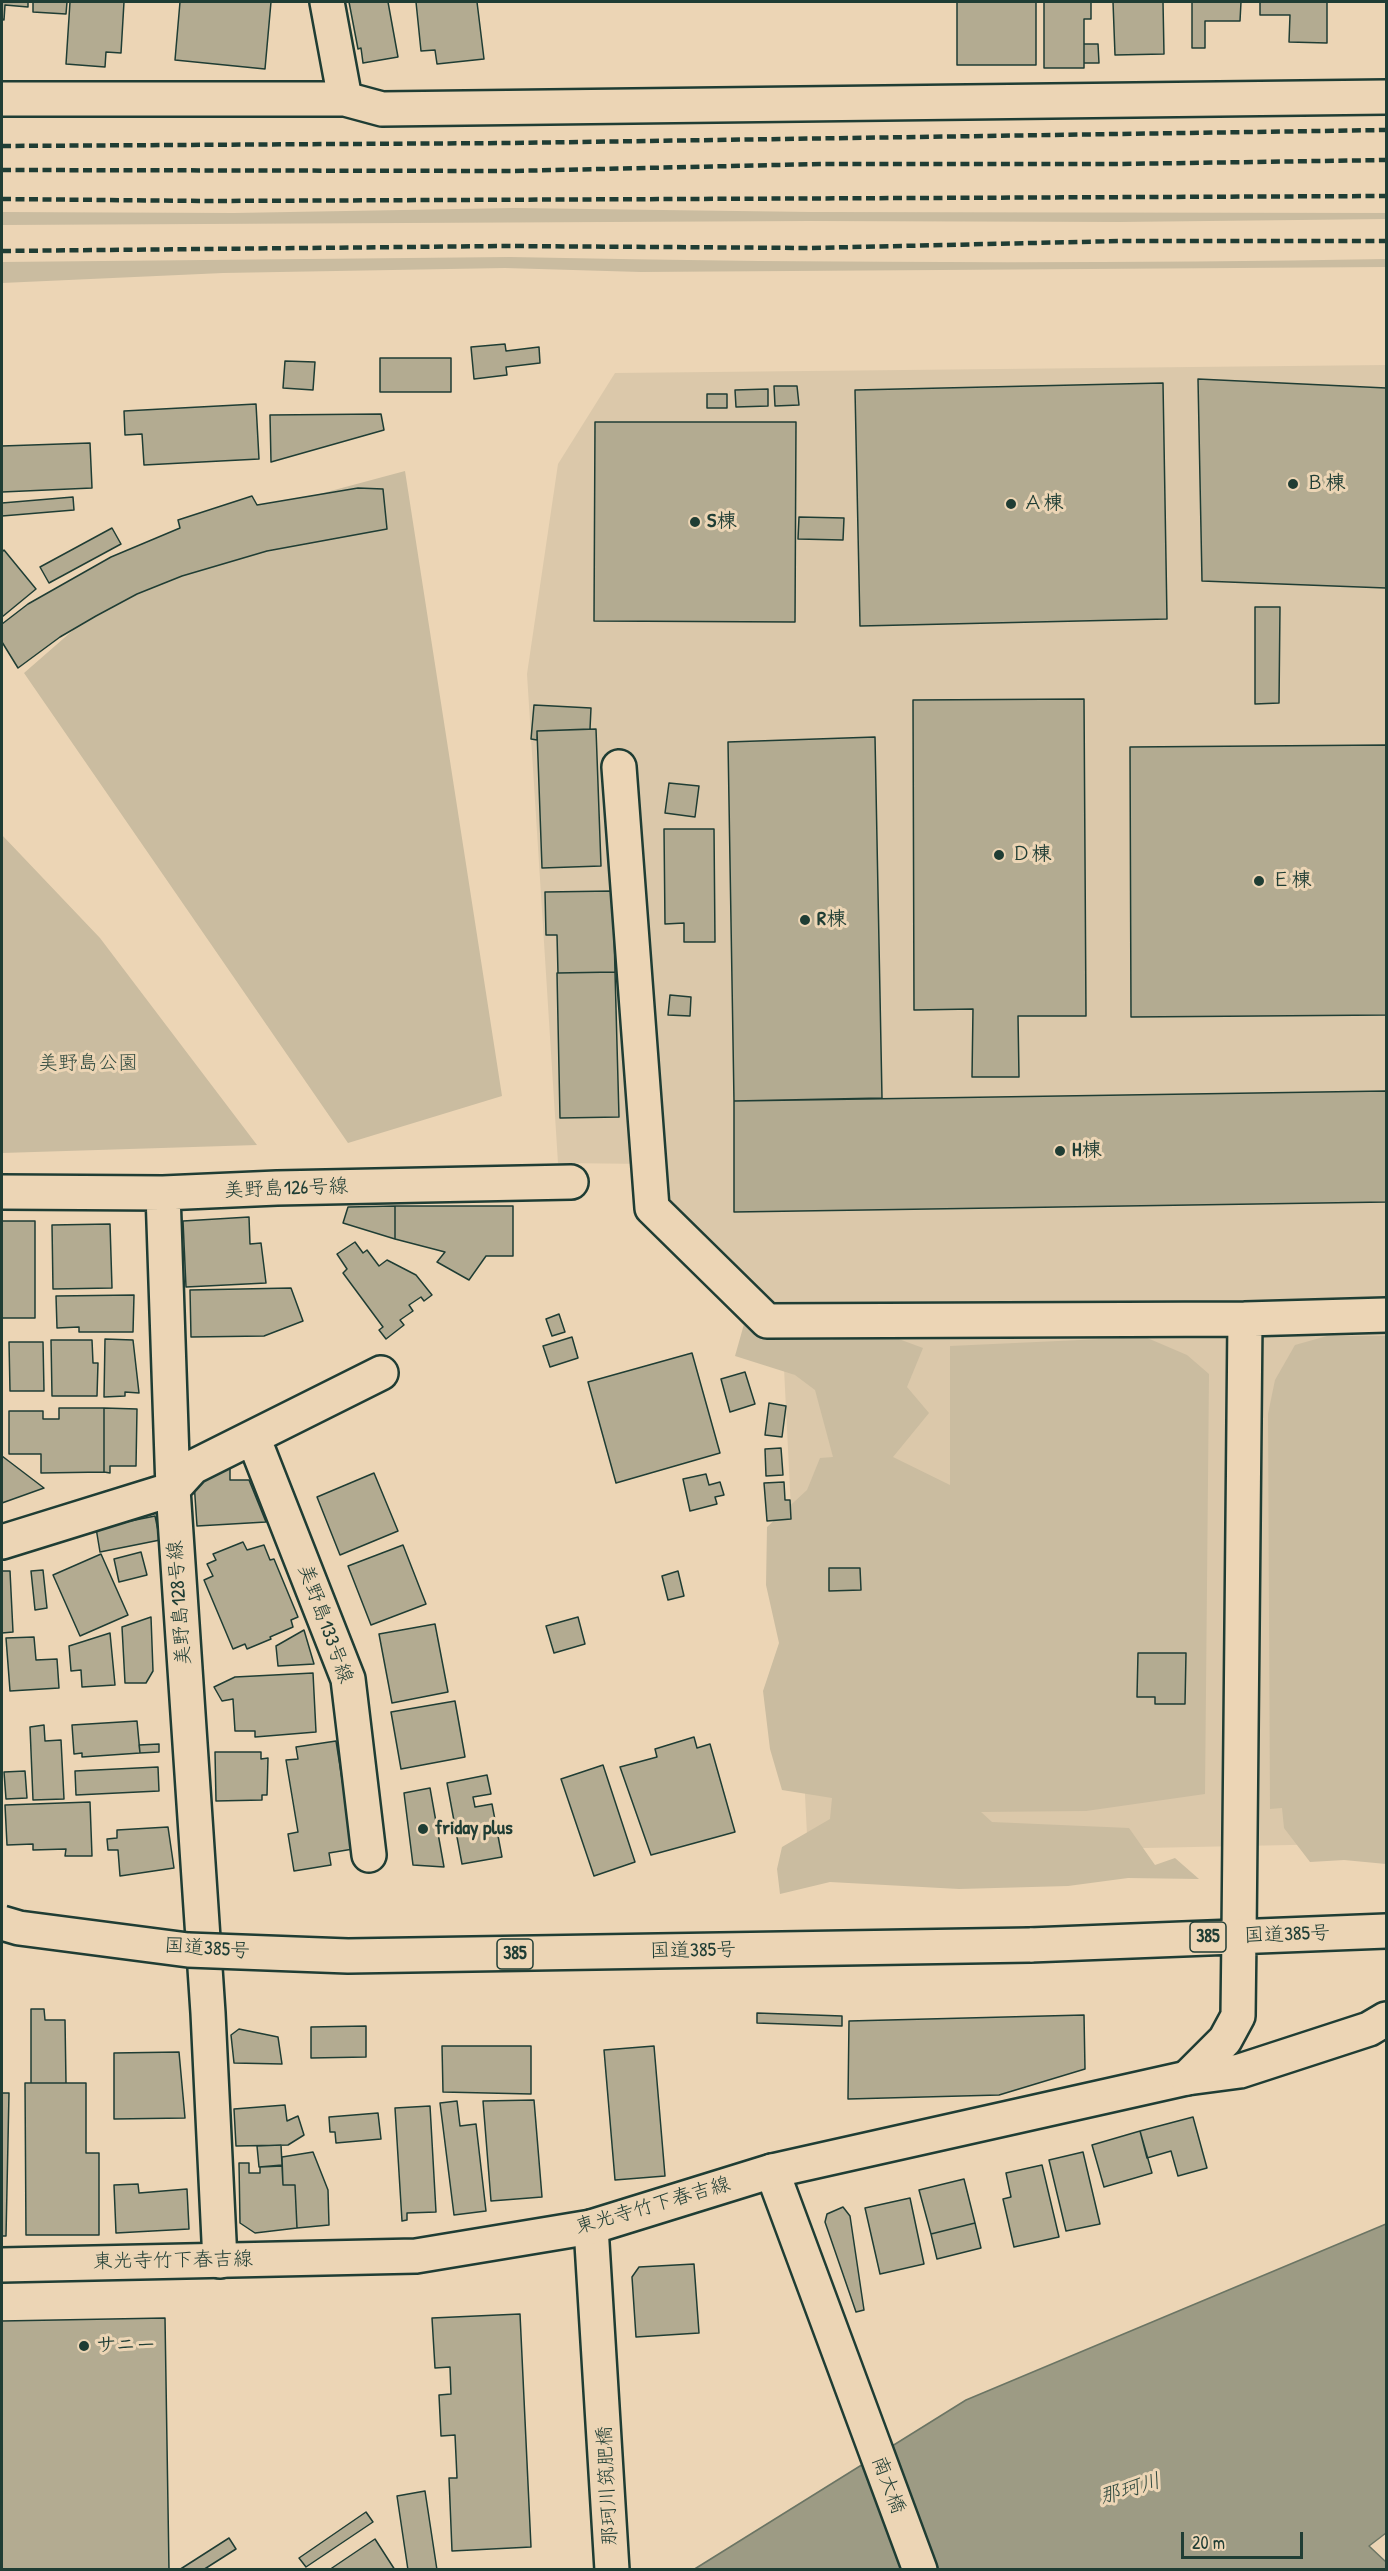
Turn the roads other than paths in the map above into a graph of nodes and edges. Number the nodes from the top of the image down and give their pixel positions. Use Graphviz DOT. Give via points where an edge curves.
graph roads {
  1 [pos="327,2"];
  2 [pos="1386,97"];
  3 [pos="2,99"];
  4 [pos="345,99"];
  5 [pos="619,767"];
  6 [pos="571,1182"];
  7 [pos="2,1192"];
  8 [pos="163,1193"];
  9 [pos="1386,1316"];
  10 [pos="1245,1319"];
  11 [pos="381,1372"];
  12 [pos="253,1437"];
  13 [pos="173,1489"];
  14 [pos="2,1542"];
  15 [pos="369,1855"];
  16 [pos="2,1923"];
  17 [pos="1386,1931"];
  18 [pos="1239,1936"];
  19 [pos="1386,2019"];
  20 [pos="1187,2078"];
  21 [pos="772,2171"];
  22 [pos="591,2227"];
  23 [pos="220,2260"];
  24 [pos="2,2265"];
  25 [pos="612,2570"];
  26 [pos="920,2570"];
  1 -- 4 [label="main road"];
  2 -- 4 [label="main road" via="382,109"];
  3 -- 4 [label="main road"];
  5 -- 10 [label="main road" via="652,1208 767,1321"];
  6 -- 8 [label="main road, 美野島126号線"];
  7 -- 8 [label="main road, 美野島126号線"];
  8 -- 13 [label="main road, 美野島128号線"];
  9 -- 10 [label="main road"];
  10 -- 18 [label="main road"];
  11 -- 12 [label="main road"];
  12 -- 13 [label="main road" via="193,1467"];
  12 -- 15 [label="main road, 美野島133号線" via="348,1679"];
  13 -- 14 [label="main road"];
  13 -- 23 [label="main road, 美野島128号線" via="208,2013"];
  16 -- 18 [label="main road, 国道385号 / 385, bridge" via="188,1950 348,1956 1030,1945"];
  17 -- 18 [label="main road, 国道385号 / 385"];
  18 -- 20 [label="main road" via="1238,2016 1225,2040"];
  19 -- 20 [label="main road, 東光寺竹下春吉線" via="1369,2029 1240,2071"];
  20 -- 21 [label="main road, 東光寺竹下春吉線"];
  21 -- 22 [label="main road, 東光寺竹下春吉線"];
  21 -- 26 [label="main road, 南大橋"];
  22 -- 23 [label="main road, 東光寺竹下春吉線" via="416,2256"];
  22 -- 25 [label="main road, 那珂川筑肥橋"];
  23 -- 24 [label="main road, 東光寺竹下春吉線"];
}
